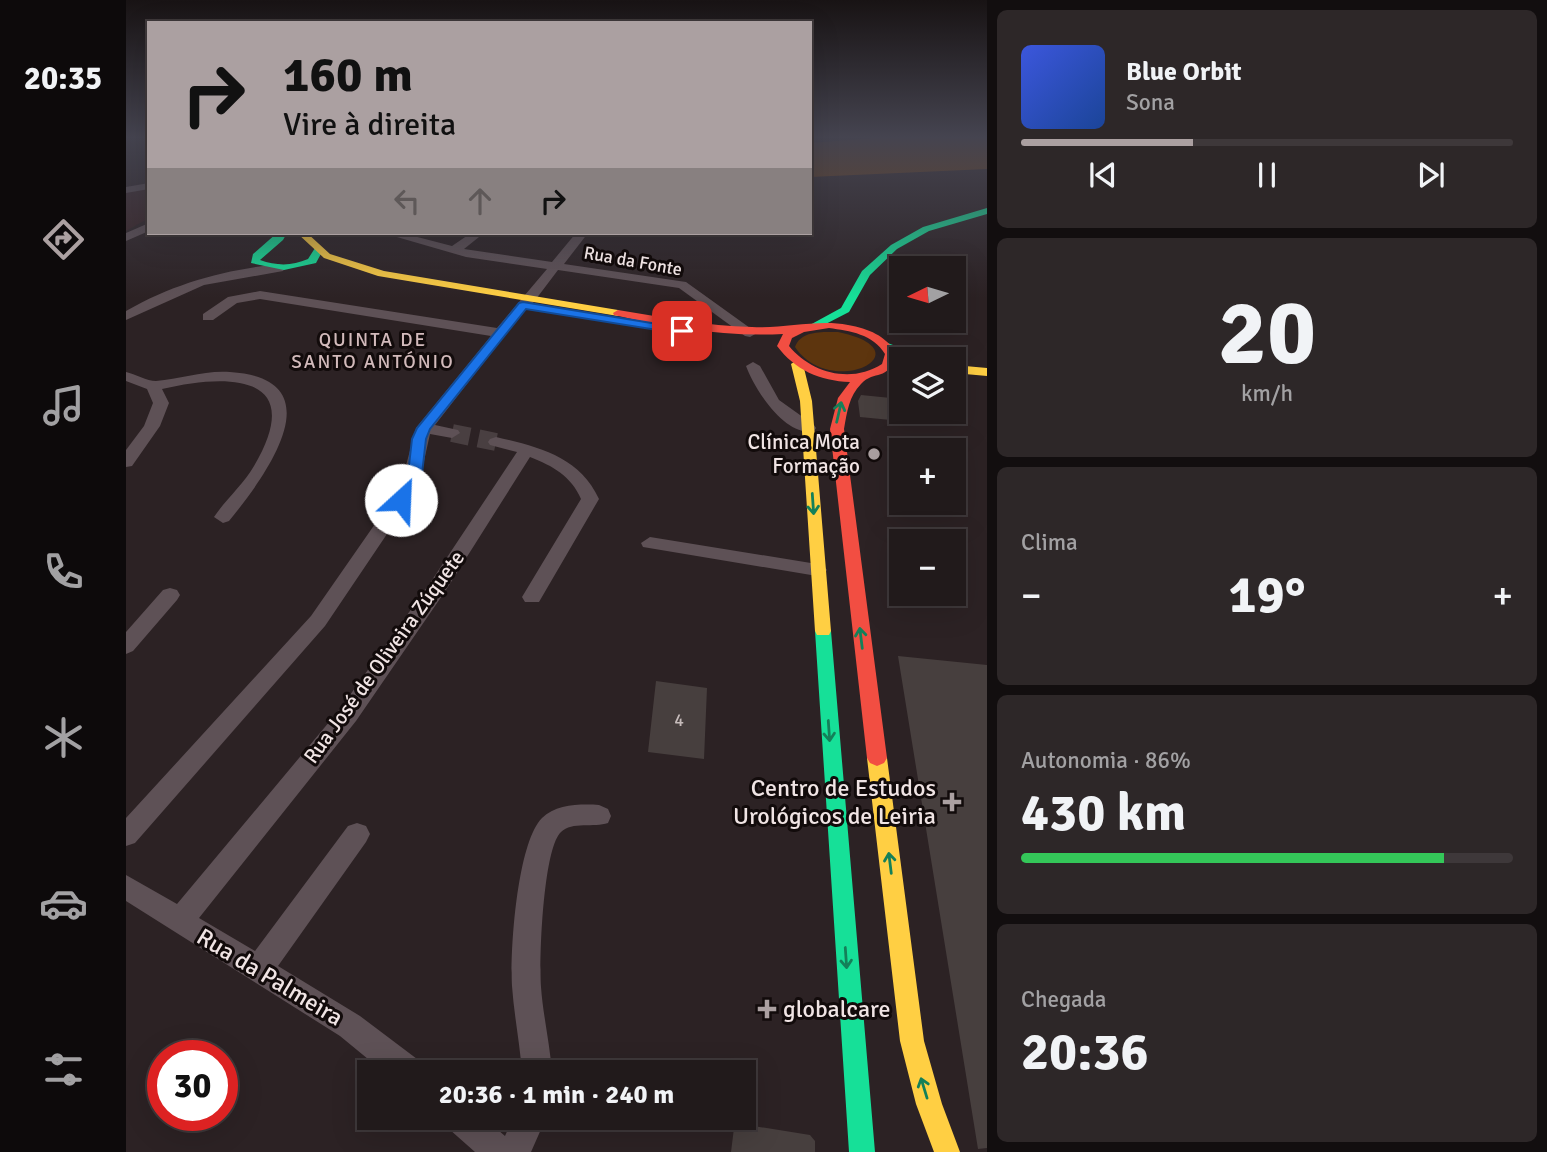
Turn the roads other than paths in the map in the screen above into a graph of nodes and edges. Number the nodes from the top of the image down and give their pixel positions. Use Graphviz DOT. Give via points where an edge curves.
graph roads {
  1 [pos="987,211"];
  2 [pos="147,227"];
  3 [pos="281,235"];
  4 [pos="304,235"];
  5 [pos="397,235"];
  6 [pos="475,235"];
  7 [pos="580,235"];
  8 [pos="126,238"];
  9 [pos="318,250"];
  10 [pos="454,250"];
  11 [pos="255,260"];
  12 [pos="556,265"];
  13 [pos="299,267"];
  14 [pos="279,268"];
  15 [pos="224,273"];
  16 [pos="526,302"];
  17 [pos="845,310"];
  18 [pos="126,316"];
  19 [pos="208,317"];
  20 [pos="814,326"];
  21 [pos="797,330"];
  22 [pos="501,333"];
  23 [pos="750,333"];
  24 [pos="878,340"];
  25 [pos="893,347"];
  26 [pos="792,360"];
  27 [pos="753,366"];
  28 [pos="966,370"];
  29 [pos="889,371"];
  30 [pos="878,372"];
  31 [pos="987,372"];
  32 [pos="126,376"];
  33 [pos="860,377"];
  34 [pos="153,386"];
  35 [pos="424,428"];
  36 [pos="808,428"];
  37 [pos="452,433"];
  38 [pos="496,442"];
  39 [pos="134,443"];
  40 [pos="527,449"];
  41 [pos="126,462"];
  42 [pos="223,517"];
  43 [pos="650,543"];
  44 [pos="817,570"];
  45 [pos="170,595"];
  46 [pos="532,597"];
  47 [pos="126,646"];
  48 [pos="599,816"];
  49 [pos="357,834"];
  50 [pos="126,835"];
  51 [pos="126,887"];
  52 [pos="179,922"];
  53 [pos="258,969"];
  54 [pos="393,1060"];
  55 [pos="536,1060"];
  56 [pos="474,1130"];
  57 [pos="524,1130"];
  58 [pos="499,1152"];
  59 [pos="514,1152"];
  60 [pos="862,1152"];
  61 [pos="947,1152"];
  1 -- 17 [label="main road" via="926,229 894,247 866,273"];
  2 -- 8 [label="street"];
  3 -- 11 [label="main road"];
  4 -- 9 [label="main road"];
  5 -- 10 [label="street, Rua da Fonte"];
  6 -- 10 [label="street"];
  7 -- 12 [label="street"];
  9 -- 13 [label="main road" via="312,261"];
  9 -- 16 [label="main road" via="336,261 382,274"];
  10 -- 12 [label="street, Rua da Fonte"];
  11 -- 14 [label="main road"];
  11 -- 15 [label="street"];
  12 -- 16 [label="street"];
  12 -- 23 [label="street, Rua da Fonte" via="682,285"];
  13 -- 14 [label="main road"];
  13 -- 16 [label="main road"];
  14 -- 15 [label="street"];
  15 -- 18 [label="street" via="173,290"];
  16 -- 22 [label="street"];
  16 -- 23 [label="main road"];
  16 -- 26 [label="main road" via="736,341"];
  17 -- 20 [label="main road"];
  17 -- 24 [label="main road"];
  19 -- 22 [label="street" via="233,300 260,295"];
  20 -- 21 [label="main road"];
  20 -- 24 [label="main road" via="844,327"];
  21 -- 23 [label="main road"];
  21 -- 26 [label="main road" via="784,341"];
  22 -- 35 [label="street"];
  24 -- 25 [label="main road"];
  24 -- 30 [label="main road" via="890,352 891,360"];
  26 -- 33 [label="main road" via="828,376"];
  26 -- 36 [label="main road" via="804,386"];
  27 -- 36 [label="street" via="766,397"];
  28 -- 31 [label="main road"];
  29 -- 30 [label="main road"];
  30 -- 33 [label="main road"];
  32 -- 34 [label="street"];
  61 -- 33 [label="main road, one-way" via="912,1041 840,467 837,413 848,388"];
  34 -- 39 [label="street" via="161,403 152,426"];
  34 -- 42 [label="street" via="229,374 262,383 279,403 276,436 266,460"];
  35 -- 37 [label="street"];
  35 -- 50 [label="street" via="409,488 318,621"];
  36 -- 44 [label="main road, one-way"];
  38 -- 40 [label="street"];
  39 -- 41 [label="street"];
  40 -- 46 [label="street" via="573,474 590,499"];
  40 -- 52 [label="street, Rua José de Oliveira Zúquete" via="348,715"];
  43 -- 44 [label="street"];
  44 -- 60 [label="main road, one-way"];
  45 -- 47 [label="street"];
  48 -- 55 [label="street" via="564,818 550,825 541,837 526,977"];
  49 -- 53 [label="street"];
  51 -- 52 [label="street, Rua da Palmeira"];
  52 -- 53 [label="street, Rua da Palmeira"];
  53 -- 54 [label="street, Rua da Palmeira" via="350,1026"];
  56 -- 58 [label="street"];
  57 -- 59 [label="street"];
}
